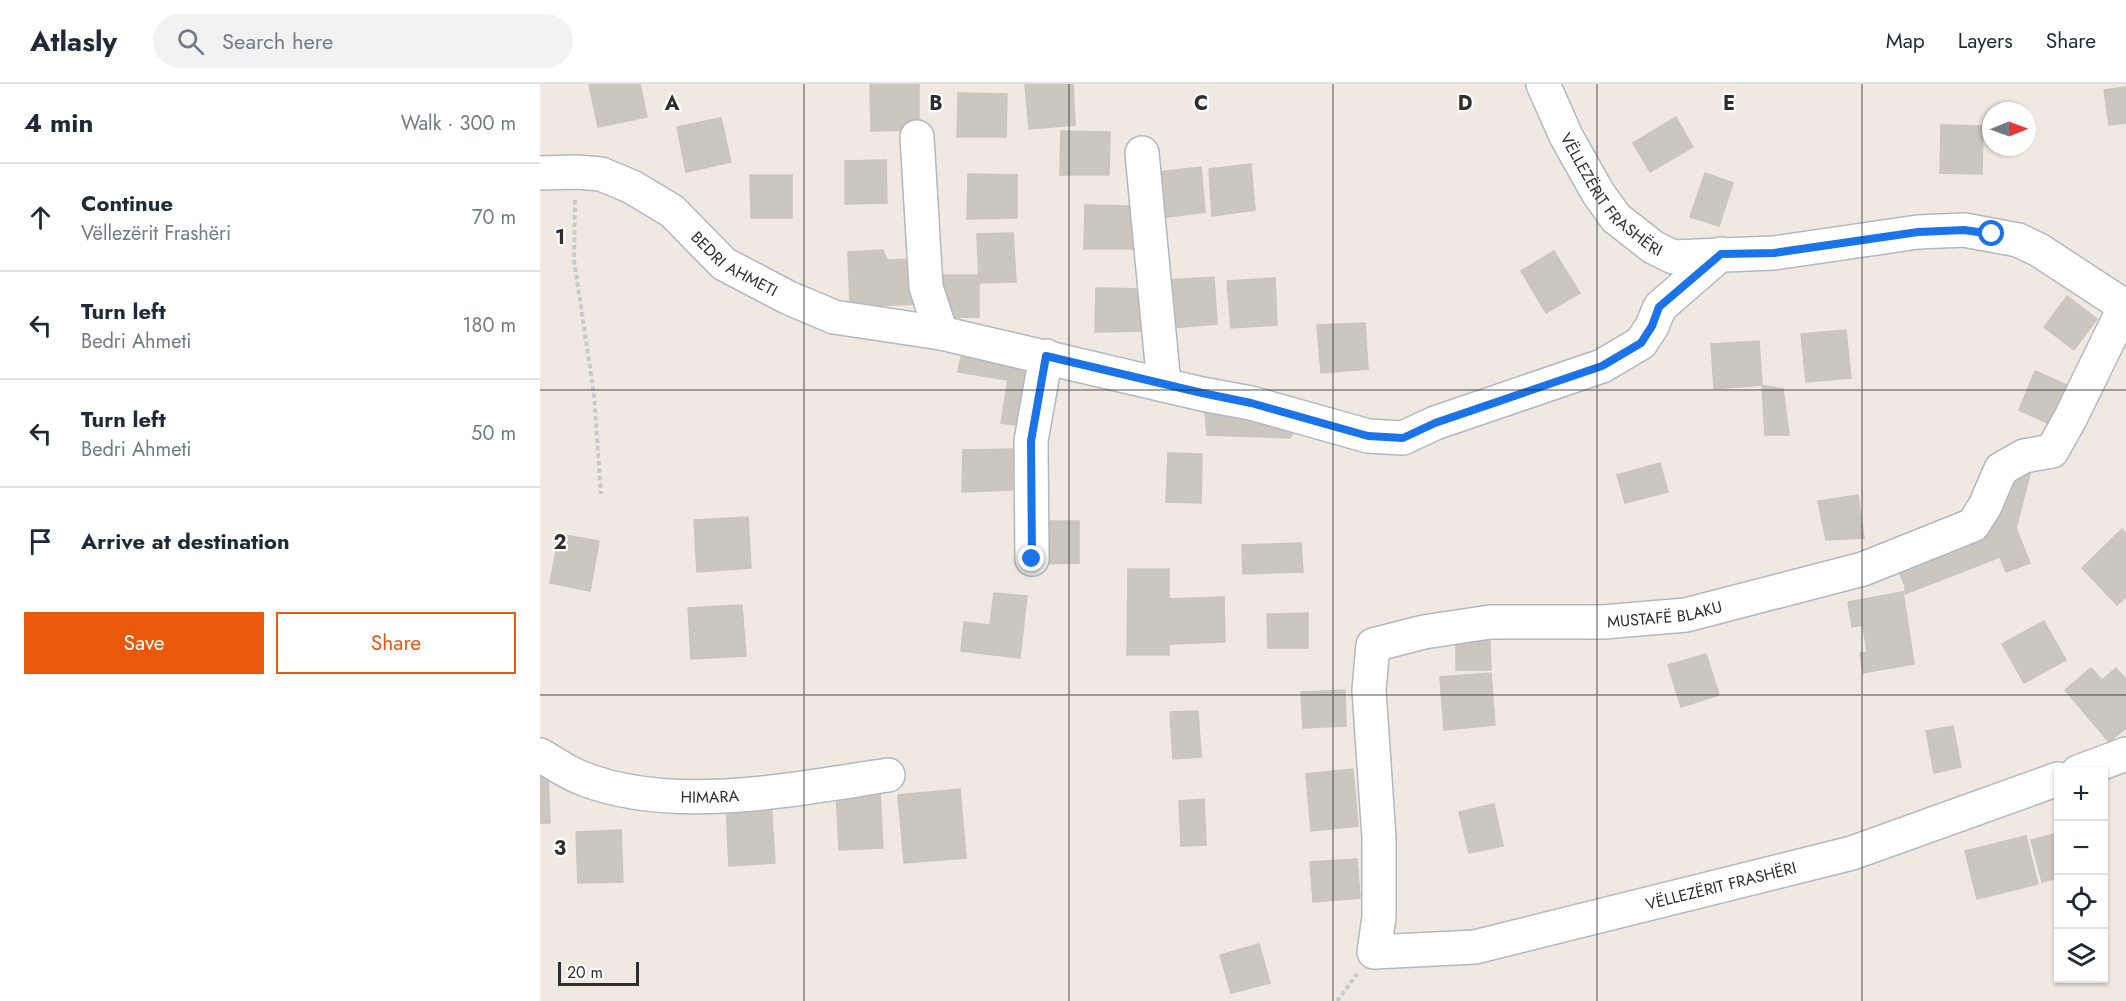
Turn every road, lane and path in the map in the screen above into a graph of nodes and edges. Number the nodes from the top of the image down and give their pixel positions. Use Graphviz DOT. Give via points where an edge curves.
graph roads {
  1 [pos="1543,84"];
  2 [pos="917,137"];
  3 [pos="1142,153"];
  4 [pos="576,172"];
  5 [pos="540,173"];
  6 [pos="1721,254"];
  7 [pos="2125,306"];
  8 [pos="941,333"];
  9 [pos="1046,356"];
  10 [pos="1164,385"];
  11 [pos="601,494"];
  12 [pos="1032,559"];
  13 [pos="2126,754"];
  14 [pos="540,755"];
  15 [pos="2089,767"];
  16 [pos="888,775"];
  17 [pos="2054,780"];
  18 [pos="1374,952"];
  1 -- 6 [label="street, VËLLEZËRIT FRASHËRI" via="1566,136 1616,218 1653,247 1673,257"];
  2 -- 8 [label="street" via="926,287"];
  3 -- 10 [label="street"];
  4 -- 5 [label="street, BEDRI AHMETI"];
  4 -- 8 [label="street, BEDRI AHMETI" via="601,174 632,187 672,211 724,264 789,298 834,317"];
  4 -- 11 [label="path" via="574,260 594,394"];
  6 -- 7 [label="street, VËLLEZËRIT FRASHËRI" via="1774,253 1918,232 1964,230 2018,240"];
  6 -- 10 [label="street, BEDRI AHMETI" via="1659,307 1641,343 1602,366 1435,423 1403,438 1368,436 1251,403"];
  7 -- 18 [label="street, MUSTAFË BLAKU" via="2052,451 2024,456 2001,469 1973,525 1863,569 1686,615 1603,622 1490,622 1373,645 1369,690 1379,838 1379,917"];
  8 -- 9 [label="street, BEDRI AHMETI"];
  9 -- 10 [label="street, BEDRI AHMETI"];
  9 -- 12 [label="street" via="1031,441"];
  13 -- 15 [label="street"];
  14 -- 16 [label="street, HIMARA" via="584,779 633,792 684,797 774,793"];
  17 -- 18 [label="street, VËLLEZËRIT FRASHËRI" via="1852,853 1475,947"];
}
